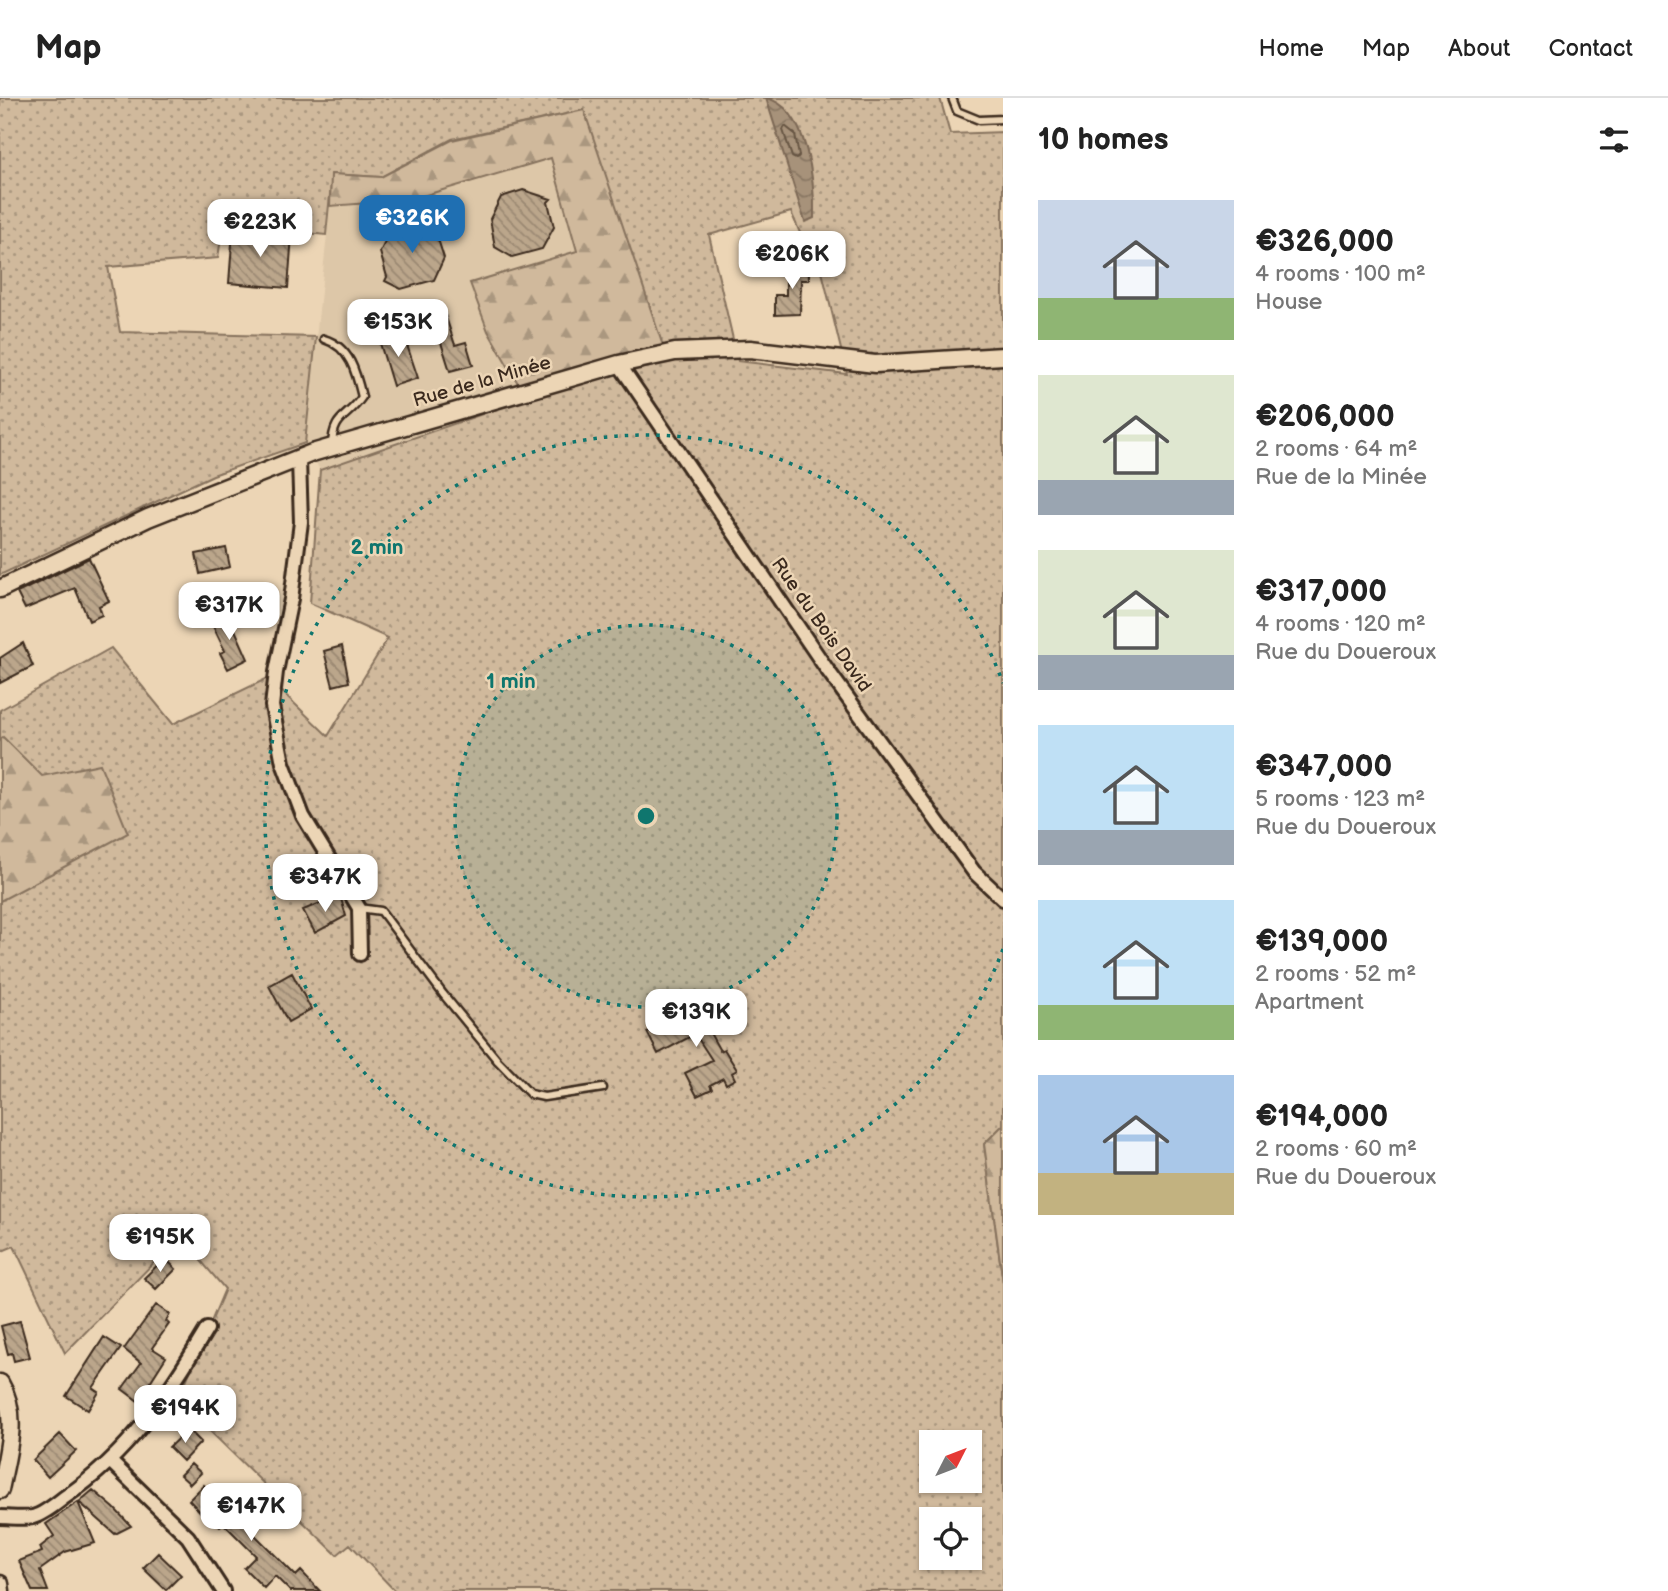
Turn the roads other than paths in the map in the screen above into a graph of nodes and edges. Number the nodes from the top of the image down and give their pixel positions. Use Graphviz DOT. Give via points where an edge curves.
graph roads {
  1 [pos="952,98"];
  2 [pos="1003,119"];
  3 [pos="324,339"];
  4 [pos="1003,356"];
  5 [pos="619,364"];
  6 [pos="332,447"];
  7 [pos="299,460"];
  8 [pos="0,589"];
  9 [pos="1003,899"];
  10 [pos="359,908"];
  11 [pos="360,954"];
  12 [pos="603,1088"];
  13 [pos="207,1329"];
  14 [pos="0,1383"];
  15 [pos="111,1461"];
  16 [pos="0,1490"];
  17 [pos="0,1517"];
  18 [pos="0,1584"];
  19 [pos="1,1591"];
  20 [pos="223,1591"];
  1 -- 2 [label="lane" via="957,111 979,120"];
  3 -- 6 [label="lane" via="336,343 354,366 362,397 338,420"];
  4 -- 5 [label="street, Rue de la Minée" via="875,363 750,349 675,352"];
  5 -- 6 [label="street, Rue de la Minée"];
  5 -- 9 [label="street, Rue du Bois David" via="826,668 974,872"];
  6 -- 7 [label="street, Rue de la Minée"];
  7 -- 8 [label="street, Rue de la Minée" via="148,518"];
  7 -- 10 [label="street" via="300,522 272,706 283,763 303,816"];
  10 -- 11 [label="street"];
  10 -- 12 [label="lane" via="381,911 443,994 530,1094 544,1097"];
  13 -- 15 [label="street" via="170,1391"];
  14 -- 16 [label="street" via="11,1415"];
  15 -- 17 [label="street" via="88,1482 33,1517"];
  15 -- 20 [label="street" via="188,1537"];
  18 -- 19 [label="street"];
}
